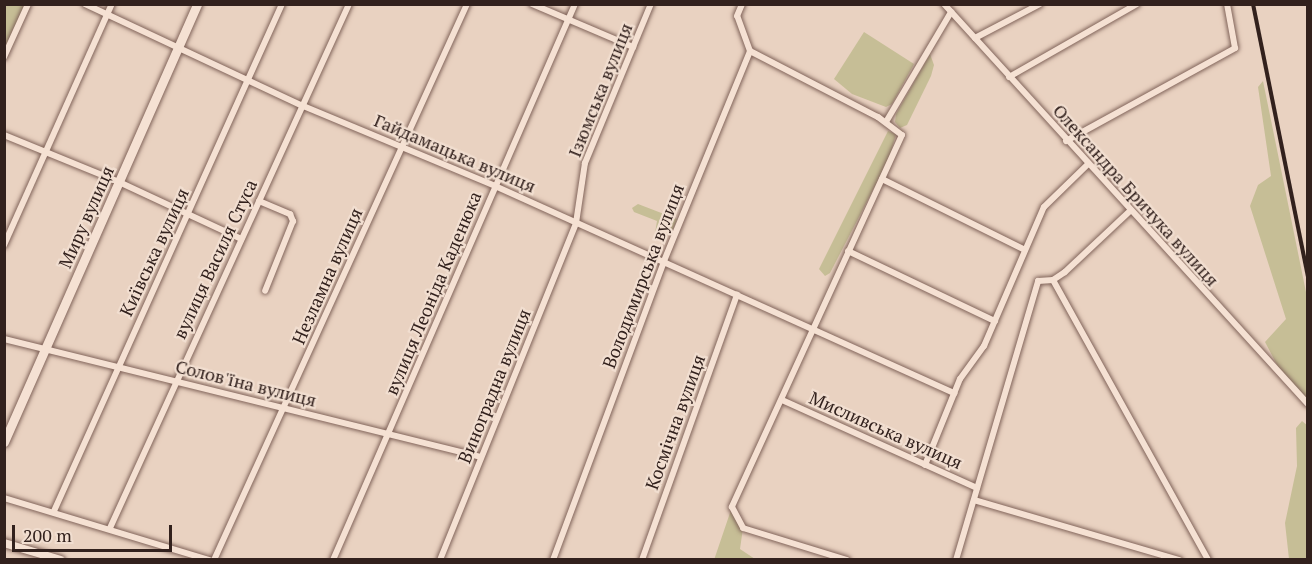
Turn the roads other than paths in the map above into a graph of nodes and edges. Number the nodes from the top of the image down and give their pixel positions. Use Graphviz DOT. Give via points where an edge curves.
graph roads {
  1 [pos="28,4"];
  2 [pos="85,4"];
  3 [pos="112,4"];
  4 [pos="197,4"];
  5 [pos="282,4"];
  6 [pos="349,4"];
  7 [pos="467,4"];
  8 [pos="532,4"];
  9 [pos="575,4"];
  10 [pos="651,4"];
  11 [pos="742,4"];
  12 [pos="944,4"];
  13 [pos="1040,4"];
  14 [pos="1137,4"];
  15 [pos="1227,4"];
  16 [pos="951,12"];
  17 [pos="108,15"];
  18 [pos="568,20"];
  19 [pos="975,38"];
  20 [pos="633,47"];
  21 [pos="179,48"];
  22 [pos="750,51"];
  23 [pos="4,57"];
  24 [pos="1009,77"];
  25 [pos="248,81"];
  26 [pos="303,106"];
  27 [pos="886,122"];
  28 [pos="4,135"];
  29 [pos="1066,141"];
  30 [pos="402,146"];
  31 [pos="45,152"];
  32 [pos="1087,165"];
  33 [pos="882,179"];
  34 [pos="119,182"];
  35 [pos="495,186"];
  36 [pos="259,201"];
  37 [pos="1130,211"];
  38 [pos="188,214"];
  39 [pos="576,223"];
  40 [pos="242,239"];
  41 [pos="4,245"];
  42 [pos="1023,249"];
  43 [pos="848,251"];
  44 [pos="664,261"];
  45 [pos="1053,280"];
  46 [pos="265,291"];
  47 [pos="737,294"];
  48 [pos="995,321"];
  49 [pos="811,331"];
  50 [pos="4,339"];
  51 [pos="45,350"];
  52 [pos="117,368"];
  53 [pos="174,381"];
  54 [pos="954,393"];
  55 [pos="782,400"];
  56 [pos="1308,404"];
  57 [pos="285,408"];
  58 [pos="389,434"];
  59 [pos="4,442"];
  60 [pos="481,458"];
  61 [pos="925,465"];
  62 [pos="977,488"];
  63 [pos="4,498"];
  64 [pos="974,500"];
  65 [pos="54,511"];
  66 [pos="110,528"];
  67 [pos="4,543"];
  68 [pos="958,559"];
  69 [pos="61,560"];
  70 [pos="212,560"];
  71 [pos="333,560"];
  72 [pos="440,560"];
  73 [pos="553,560"];
  74 [pos="642,560"];
  75 [pos="847,560"];
  76 [pos="1179,560"];
  77 [pos="1208,560"];
  1 -- 23 [label="street"];
  2 -- 17 [label="street, Гайдамацька вулиця"];
  3 -- 17 [label="street"];
  4 -- 21 [label="main road, Миру вулиця"];
  5 -- 25 [label="street, Київська вулиця"];
  6 -- 26 [label="street, вулиця Василя Стуса"];
  7 -- 30 [label="street, Незламна вулиця"];
  8 -- 18 [label="street"];
  9 -- 18 [label="street, вулиця Леоніда Каденюка"];
  10 -- 20 [label="street, Ізюмська вулиця"];
  11 -- 22 [label="street" via="737,16"];
  12 -- 16 [label="street, Олександра Бричука вулиця"];
  13 -- 19 [label="street"];
  14 -- 24 [label="street"];
  15 -- 29 [label="street" via="1235,48"];
  16 -- 19 [label="street, Олександра Бричука вулиця"];
  16 -- 27 [label="street"];
  17 -- 21 [label="street, Гайдамацька вулиця"];
  17 -- 31 [label="street"];
  18 -- 20 [label="street"];
  18 -- 35 [label="street, вулиця Леоніда Каденюка"];
  19 -- 24 [label="street, Олександра Бричука вулиця"];
  20 -- 39 [label="street, Ізюмська вулиця" via="585,163"];
  21 -- 25 [label="street, Гайдамацька вулиця"];
  21 -- 34 [label="main road, Миру вулиця"];
  22 -- 27 [label="street"];
  22 -- 44 [label="street, Володимирська вулиця"];
  24 -- 29 [label="street, Олександра Бричука вулиця"];
  25 -- 26 [label="street, Гайдамацька вулиця"];
  25 -- 38 [label="street, Київська вулиця"];
  26 -- 30 [label="street, Гайдамацька вулиця"];
  26 -- 36 [label="street, вулиця Василя Стуса"];
  27 -- 33 [label="street" via="902,135"];
  28 -- 31 [label="street"];
  29 -- 32 [label="street, Олександра Бричука вулиця"];
  30 -- 35 [label="street, Гайдамацька вулиця"];
  30 -- 57 [label="street, Незламна вулиця"];
  31 -- 34 [label="street"];
  31 -- 41 [label="street"];
  32 -- 37 [label="street, Олександра Бричука вулиця"];
  32 -- 42 [label="street" via="1044,207"];
  33 -- 42 [label="street"];
  33 -- 43 [label="street"];
  34 -- 38 [label="street"];
  34 -- 51 [label="main road, Миру вулиця"];
  35 -- 39 [label="street, Гайдамацька вулиця"];
  35 -- 58 [label="street, вулиця Леоніда Каденюка"];
  36 -- 40 [label="street, вулиця Василя Стуса"];
  36 -- 46 [label="street" via="290,214 293,221"];
  37 -- 45 [label="street"];
  37 -- 56 [label="street, Олександра Бричука вулиця"];
  38 -- 40 [label="street"];
  38 -- 52 [label="street, Київська вулиця"];
  39 -- 44 [label="street, Гайдамацька вулиця"];
  39 -- 60 [label="street, Виноградна вулиця"];
  40 -- 53 [label="street, вулиця Василя Стуса"];
  42 -- 48 [label="street"];
  43 -- 48 [label="street"];
  43 -- 49 [label="street"];
  44 -- 47 [label="street, Гайдамацька вулиця"];
  44 -- 73 [label="street, Володимирська вулиця"];
  45 -- 62 [label="street" via="1038,281"];
  45 -- 77 [label="street"];
  47 -- 49 [label="street, Гайдамацька вулиця" via="799,320"];
  47 -- 74 [label="street, Космічна вулиця"];
  48 -- 54 [label="street"];
  49 -- 54 [label="street, Гайдамацька вулиця"];
  49 -- 55 [label="street"];
  50 -- 51 [label="street, Солов'їна вулиця"];
  51 -- 52 [label="street, Солов'їна вулиця"];
  51 -- 59 [label="main road, Миру вулиця"];
  52 -- 53 [label="street, Солов'їна вулиця"];
  52 -- 65 [label="street, Київська вулиця"];
  53 -- 57 [label="street, Солов'їна вулиця"];
  53 -- 66 [label="street, вулиця Василя Стуса"];
  54 -- 61 [label="street"];
  55 -- 61 [label="street, Мисливська вулиця"];
  55 -- 75 [label="street" via="732,507 743,528"];
  57 -- 58 [label="street, Солов'їна вулиця"];
  57 -- 70 [label="street, Незламна вулиця"];
  58 -- 60 [label="street, Солов'їна вулиця"];
  58 -- 71 [label="street, вулиця Леоніда Каденюка"];
  60 -- 72 [label="street, Виноградна вулиця"];
  61 -- 62 [label="street, Мисливська вулиця"];
  62 -- 64 [label="street"];
  63 -- 65 [label="street"];
  64 -- 68 [label="street"];
  64 -- 76 [label="street"];
  65 -- 66 [label="street"];
  66 -- 70 [label="street"];
  67 -- 69 [label="street"];
}
